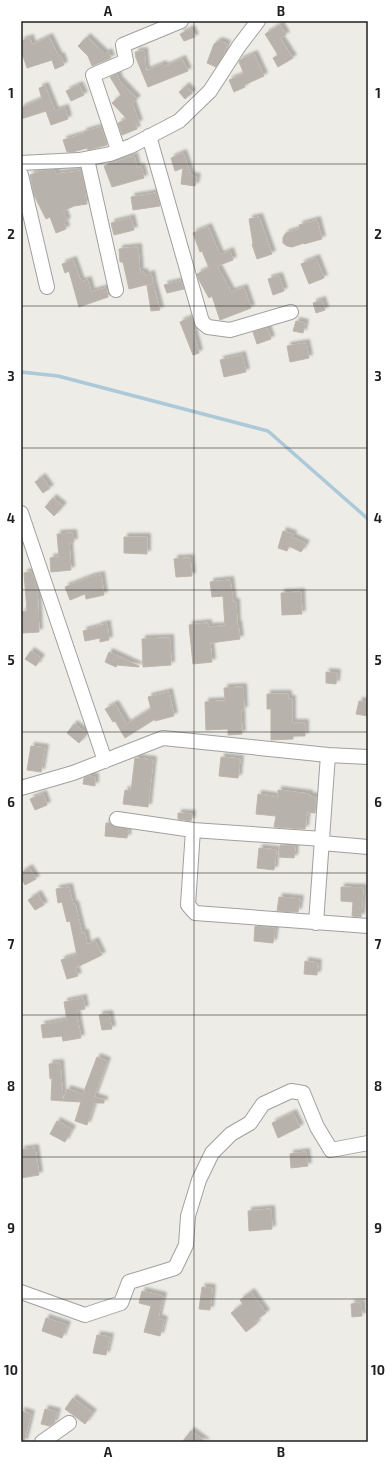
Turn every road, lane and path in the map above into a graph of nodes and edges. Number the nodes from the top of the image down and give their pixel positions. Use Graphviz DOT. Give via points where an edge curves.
graph roads {
  1 [pos="181,21"];
  2 [pos="258,21"];
  3 [pos="149,136"];
  4 [pos="118,150"];
  5 [pos="88,159"];
  6 [pos="21,163"];
  7 [pos="21,175"];
  8 [pos="47,287"];
  9 [pos="116,290"];
  10 [pos="291,312"];
  11 [pos="21,514"];
  12 [pos="328,754"];
  13 [pos="368,757"];
  14 [pos="105,761"];
  15 [pos="21,788"];
  16 [pos="117,819"];
  17 [pos="193,830"];
  18 [pos="323,841"];
  19 [pos="368,847"];
  20 [pos="316,923"];
  21 [pos="368,926"];
  22 [pos="368,1142"];
  23 [pos="21,1292"];
  24 [pos="70,1423"];
  25 [pos="42,1442"];
  1 -- 4 [label="street" via="123,45 126,61 93,75"];
  2 -- 3 [label="street" via="210,91 179,121"];
  3 -- 4 [label="street"];
  3 -- 10 [label="street" via="202,322 208,327 230,330"];
  4 -- 5 [label="street"];
  5 -- 6 [label="street"];
  5 -- 9 [label="street"];
  7 -- 8 [label="street"];
  11 -- 14 [label="street"];
  12 -- 13 [label="street"];
  12 -- 14 [label="street" via="163,738"];
  12 -- 18 [label="street"];
  14 -- 15 [label="street"];
  16 -- 17 [label="street"];
  17 -- 18 [label="street"];
  17 -- 20 [label="street" via="188,905 195,913"];
  18 -- 19 [label="street"];
  18 -- 20 [label="street"];
  20 -- 21 [label="street"];
  22 -- 23 [label="street" via="331,1150 317,1127 302,1093 291,1091 263,1104 250,1123 231,1134 212,1153 199,1180 188,1216 186,1245 174,1268 130,1282 121,1303 85,1315"];
  24 -- 25 [label="street"];
}
